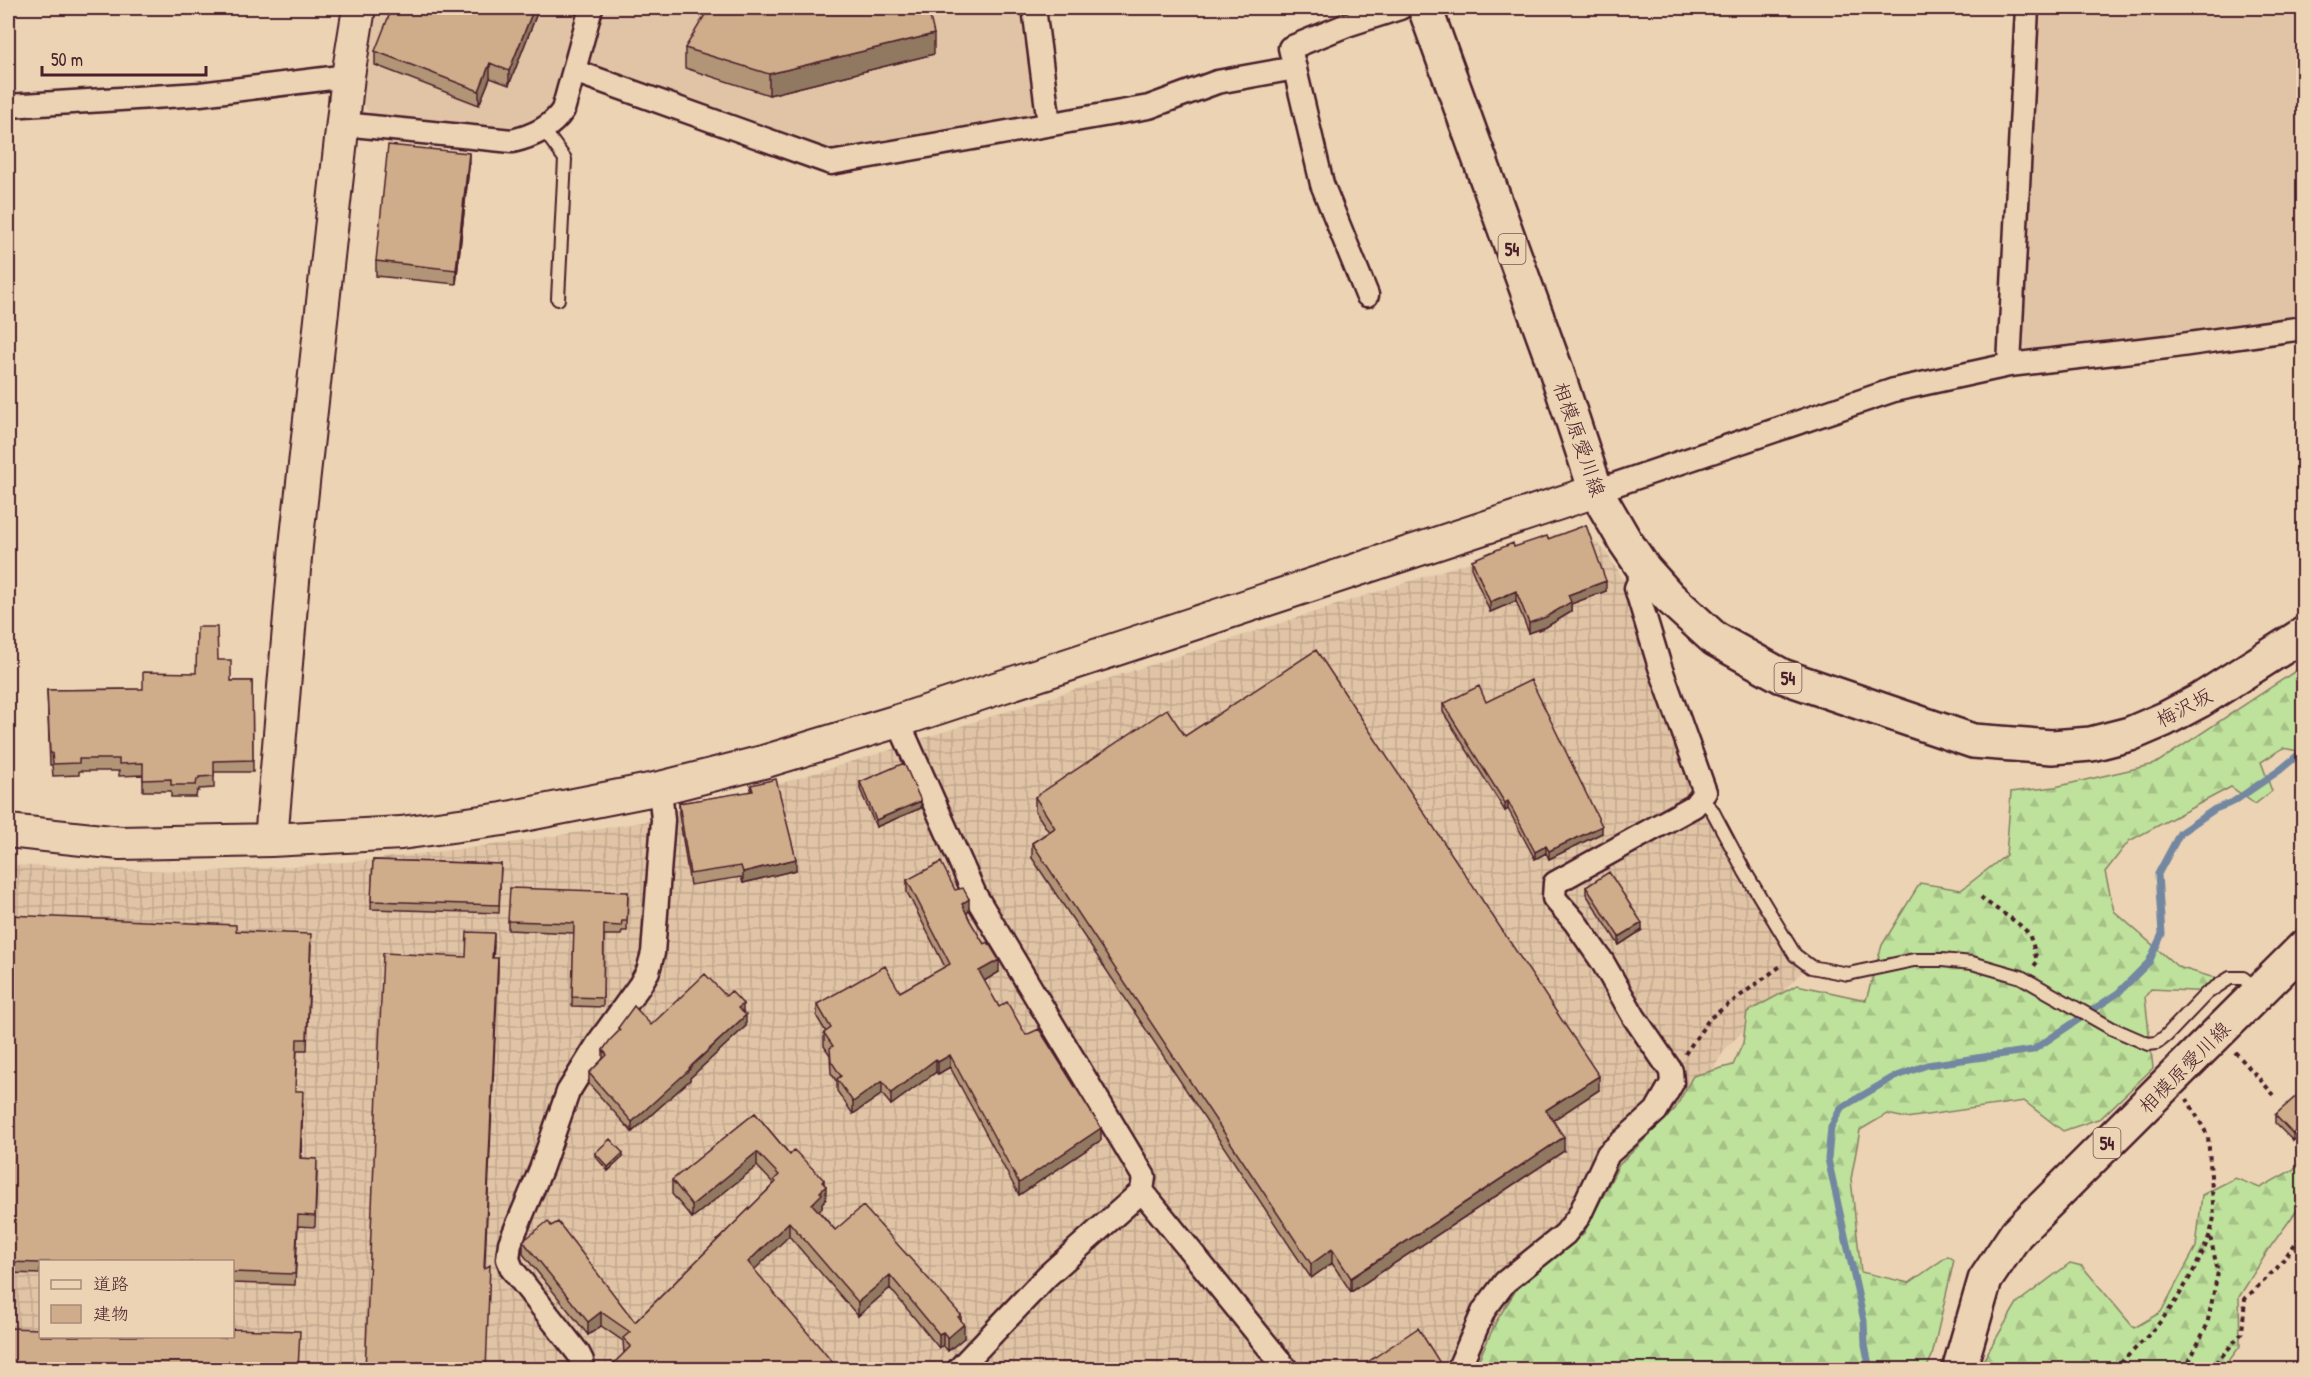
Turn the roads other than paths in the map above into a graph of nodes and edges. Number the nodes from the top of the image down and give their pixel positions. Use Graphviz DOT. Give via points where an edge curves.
graph roads {
  1 [pos="359,8"];
  2 [pos="591,8"];
  3 [pos="1034,8"];
  4 [pos="1400,8"];
  5 [pos="1425,8"];
  6 [pos="2027,8"];
  7 [pos="1295,68"];
  8 [pos="574,71"];
  9 [pos="348,76"];
  10 [pos="8,106"];
  11 [pos="343,124"];
  12 [pos="1049,124"];
  13 [pos="543,129"];
  14 [pos="1367,295"];
  15 [pos="558,299"];
  16 [pos="2304,328"];
  17 [pos="2010,365"];
  18 [pos="1596,491"];
  19 [pos="1644,569"];
  20 [pos="2304,634"];
  21 [pos="898,721"];
  22 [pos="2052,747"];
  23 [pos="660,788"];
  24 [pos="1700,798"];
  25 [pos="8,831"];
  26 [pos="271,840"];
  27 [pos="2304,947"];
  28 [pos="2260,991"];
  29 [pos="1142,1191"];
  30 [pos="581,1370"];
  31 [pos="958,1370"];
  32 [pos="1287,1370"];
  33 [pos="1458,1370"];
  34 [pos="1959,1370"];
  1 -- 9 [label="street"];
  2 -- 8 [label="street"];
  3 -- 12 [label="street"];
  4 -- 7 [label="street" via="1347,24 1290,48"];
  5 -- 18 [label="main road, 相模原愛川線 / 54"];
  6 -- 17 [label="street"];
  7 -- 12 [label="street" via="1217,82 1149,107"];
  7 -- 14 [label="street" via="1322,184"];
  8 -- 12 [label="street" via="831,163"];
  8 -- 13 [label="street" via="563,110"];
  9 -- 10 [label="street" via="200,94"];
  9 -- 11 [label="street"];
  11 -- 13 [label="street" via="512,141"];
  11 -- 26 [label="street" via="296,546"];
  13 -- 15 [label="lane" via="565,159"];
  16 -- 17 [label="street"];
  17 -- 18 [label="street" via="1894,390"];
  18 -- 19 [label="main road, 相模原愛川線 / 54"];
  18 -- 21 [label="street"];
  19 -- 22 [label="main road, 相模原愛川線 / 54" via="1715,639 1782,676 1973,741"];
  19 -- 24 [label="street" via="1636,588 1705,792"];
  20 -- 22 [label="main road, 梅沢坂 / 54" via="2165,719 2130,734 2091,744"];
  21 -- 23 [label="street" via="764,762"];
  21 -- 29 [label="street" via="975,895 1144,1177"];
  23 -- 26 [label="street" via="503,819 401,833"];
  23 -- 30 [label="street" via="663,820 653,953 648,971 568,1092 542,1169 510,1243 508,1259 512,1269 578,1353"];
  24 -- 28 [label="lane" via="1712,810 1795,956 1811,968 1848,974 1906,962 1972,963 2021,977 2111,1028 2148,1044 2166,1036 2207,993 2230,978 2243,978"];
  24 -- 33 [label="street" via="1694,806 1555,883 1554,898 1602,961 1671,1071 1672,1083 1656,1111 1608,1154 1579,1216 1565,1234 1505,1282 1484,1310"];
  25 -- 26 [label="street" via="120,843"];
  27 -- 28 [label="main road, 相模原愛川線 / 54"];
  28 -- 34 [label="main road, 相模原愛川線 / 54" via="2016,1234 1985,1280"];
  29 -- 31 [label="street" via="1047,1276"];
  29 -- 32 [label="street"];
}
